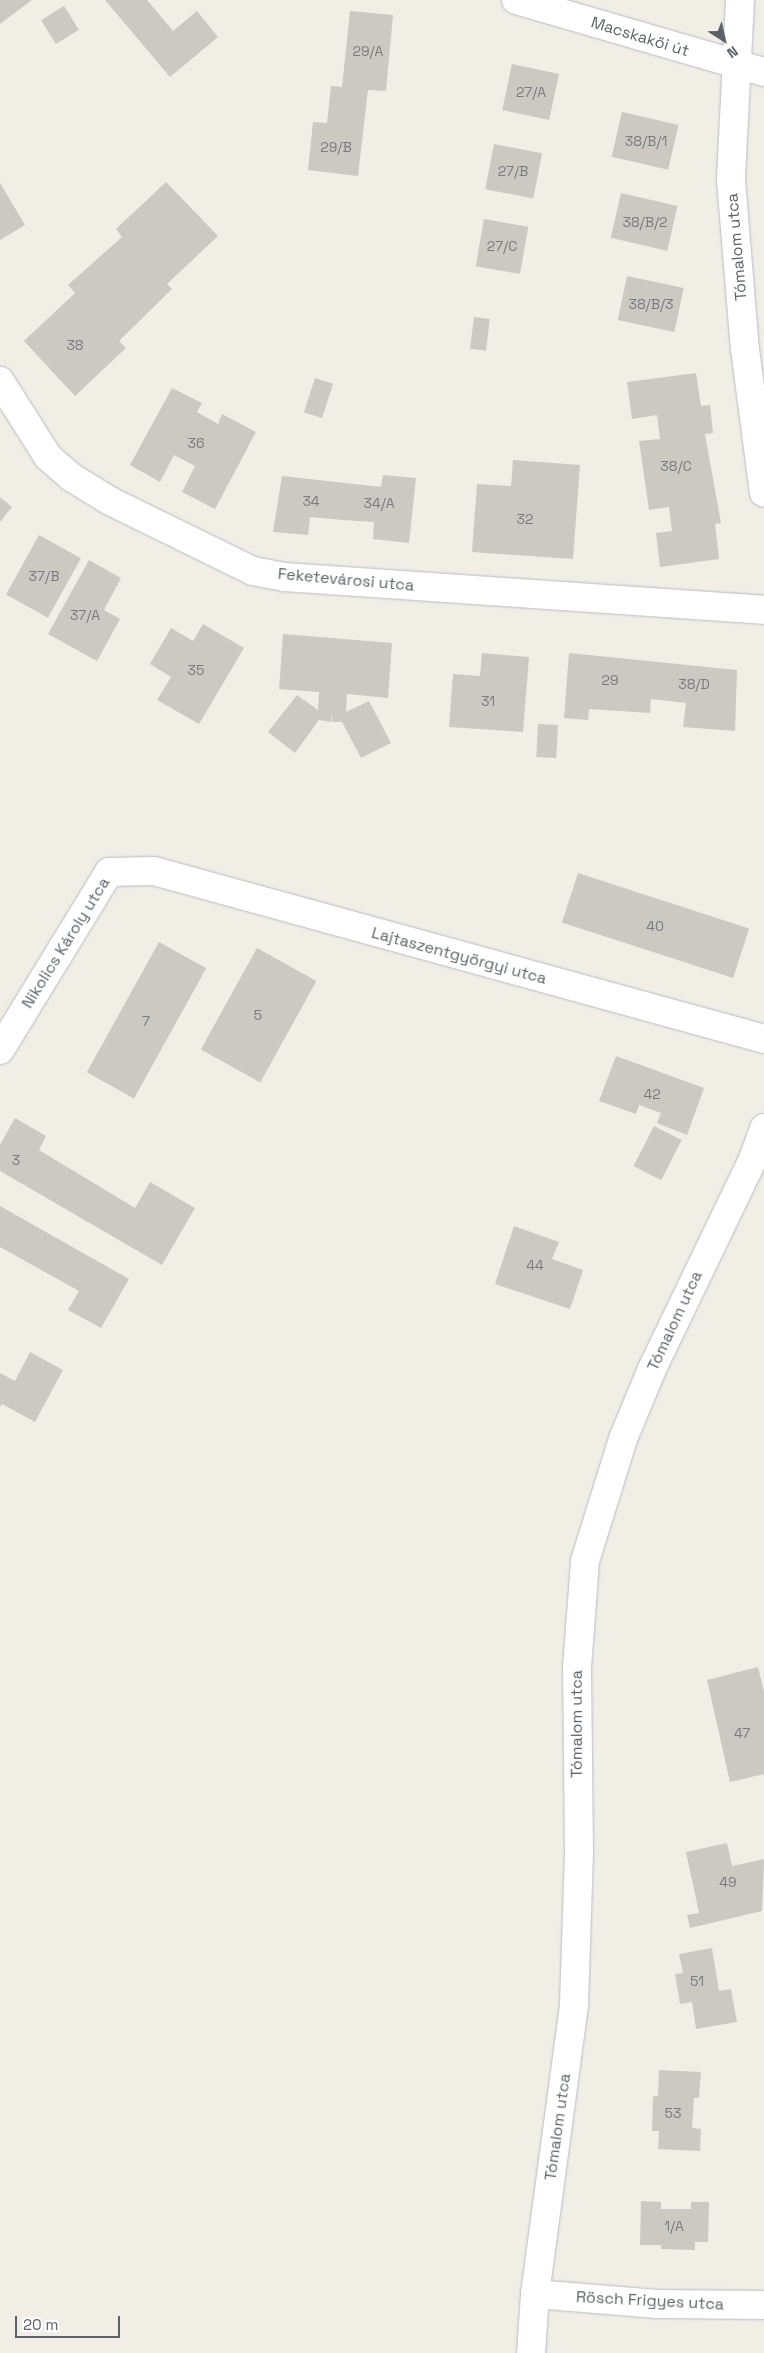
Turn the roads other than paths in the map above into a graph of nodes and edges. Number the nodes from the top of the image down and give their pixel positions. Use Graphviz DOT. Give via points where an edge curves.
graph roads {
  1 [pos="516,0"];
  2 [pos="740,0"];
  3 [pos="737,67"];
  4 [pos="764,72"];
  5 [pos="0,381"];
  6 [pos="764,493"];
  7 [pos="764,610"];
  8 [pos="154,871"];
  9 [pos="764,1040"];
  10 [pos="0,1050"];
  11 [pos="764,1128"];
  12 [pos="535,2294"];
  13 [pos="764,2305"];
  14 [pos="531,2353"];
  1 -- 3 [label="street, Macskakői út"];
  2 -- 3 [label="street, Tómalom utca"];
  3 -- 4 [label="street, Macskakői út"];
  3 -- 6 [label="street, Tómalom utca" via="731,180 745,349"];
  5 -- 7 [label="street, Feketevárosi utca" via="48,457 71,477 110,501 254,571 284,577"];
  8 -- 9 [label="street, Lajtaszentgyörgyi utca"];
  8 -- 10 [label="street, Nikolics Károly utca" via="109,872"];
  11 -- 12 [label="street, Tómalom utca" via="753,1159 652,1369 623,1439 585,1561 577,1668 579,1853 574,2004"];
  12 -- 13 [label="street, Rösch Frigyes utca" via="657,2304"];
  12 -- 14 [label="street, Tómalom utca"];
}
